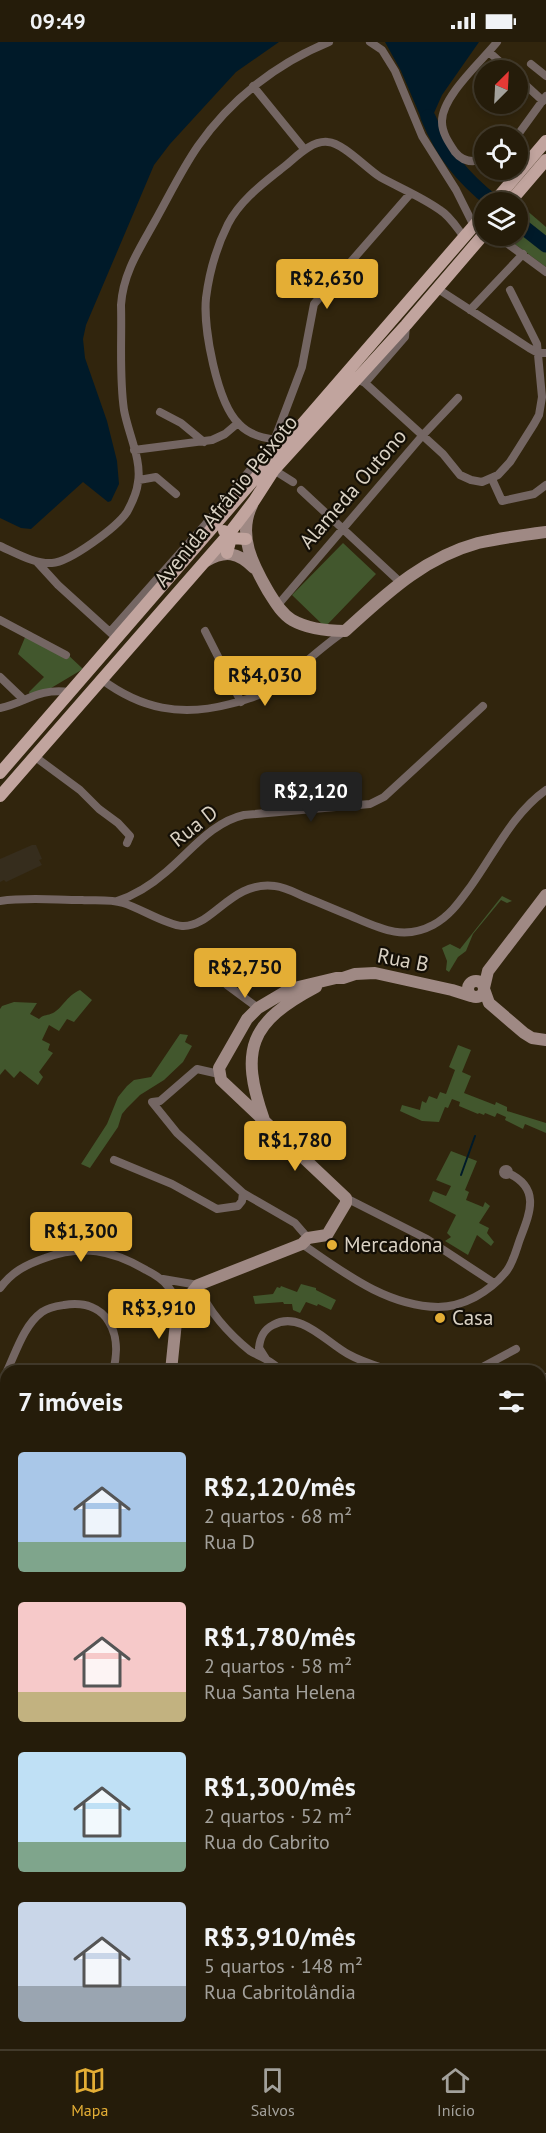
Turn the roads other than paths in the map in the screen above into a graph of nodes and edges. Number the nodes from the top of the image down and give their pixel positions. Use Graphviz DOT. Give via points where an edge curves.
graph roads {
  1 [pos="329,42"];
  2 [pos="370,42"];
  3 [pos="498,42"];
  4 [pos="489,52"];
  5 [pos="498,60"];
  6 [pos="531,63"];
  7 [pos="546,76"];
  8 [pos="253,86"];
  9 [pos="528,86"];
  10 [pos="544,99"];
  11 [pos="524,126"];
  12 [pos="546,141"];
  13 [pos="305,150"];
  14 [pos="474,160"];
  15 [pos="546,160"];
  16 [pos="513,192"];
  17 [pos="514,192"];
  18 [pos="410,194"];
  19 [pos="474,214"];
  20 [pos="474,229"];
  21 [pos="474,235"];
  22 [pos="464,237"];
  23 [pos="511,246"];
  24 [pos="523,254"];
  25 [pos="546,272"];
  26 [pos="438,289"];
  27 [pos="510,290"];
  28 [pos="470,310"];
  29 [pos="542,353"];
  30 [pos="361,381"];
  31 [pos="458,398"];
  32 [pos="160,412"];
  33 [pos="542,417"];
  34 [pos="238,423"];
  35 [pos="422,436"];
  36 [pos="290,440"];
  37 [pos="274,441"];
  38 [pos="204,442"];
  39 [pos="134,450"];
  40 [pos="274,470"];
  41 [pos="139,480"];
  42 [pos="492,480"];
  43 [pos="293,482"];
  44 [pos="546,485"];
  45 [pos="301,490"];
  46 [pos="176,494"];
  47 [pos="254,501"];
  48 [pos="216,525"];
  49 [pos="343,530"];
  50 [pos="546,532"];
  51 [pos="230,536"];
  52 [pos="246,539"];
  53 [pos="0,546"];
  54 [pos="227,553"];
  55 [pos="37,561"];
  56 [pos="205,561"];
  57 [pos="255,569"];
  58 [pos="400,582"];
  59 [pos="277,606"];
  60 [pos="0,620"];
  61 [pos="205,631"];
  62 [pos="345,631"];
  63 [pos="113,636"];
  64 [pos="66,655"];
  65 [pos="0,677"];
  66 [pos="101,679"];
  67 [pos="69,692"];
  68 [pos="23,699"];
  69 [pos="241,702"];
  70 [pos="483,706"];
  71 [pos="0,708"];
  72 [pos="34,756"];
  73 [pos="0,773"];
  74 [pos="546,790"];
  75 [pos="0,796"];
  76 [pos="127,843"];
  77 [pos="546,895"];
  78 [pos="0,901"];
  79 [pos="117,901"];
  80 [pos="488,971"];
  81 [pos="471,982"];
  82 [pos="227,986"];
  83 [pos="484,989"];
  84 [pos="452,990"];
  85 [pos="473,997"];
  86 [pos="281,1001"];
  87 [pos="489,1003"];
  88 [pos="258,1008"];
  89 [pos="546,1040"];
  90 [pos="219,1074"];
  91 [pos="265,1123"];
  92 [pos="114,1160"];
  93 [pos="508,1173"];
  94 [pos="243,1193"];
  95 [pos="346,1198"];
  96 [pos="305,1241"];
  97 [pos="163,1279"];
  98 [pos="494,1283"];
  99 [pos="198,1285"];
  100 [pos="0,1288"];
  101 [pos="177,1311"];
  102 [pos="516,1349"];
  103 [pos="266,1359"];
  104 [pos="9,1365"];
  105 [pos="114,1365"];
  106 [pos="172,1365"];
  107 [pos="274,1365"];
  108 [pos="372,1365"];
  109 [pos="486,1365"];
  1 -- 8 [label="street" via="295,58"];
  2 -- 19 [label="street" via="382,50 395,71 419,130"];
  3 -- 4 [label="street"];
  4 -- 5 [label="street"];
  4 -- 14 [label="street" via="451,96 442,119 444,132 458,156"];
  6 -- 7 [label="street"];
  8 -- 13 [label="street"];
  8 -- 39 [label="street" via="198,146 128,268 121,304 123,401"];
  9 -- 10 [label="street"];
  10 -- 11 [label="street"];
  12 -- 16 [label="main road"];
  13 -- 18 [label="street" via="317,143 332,142"];
  13 -- 34 [label="street" via="237,210 210,276 206,298 208,338 221,388"];
  15 -- 17 [label="main road"];
  18 -- 22 [label="street" via="442,212"];
  18 -- 37 [label="street" via="314,304 302,368"];
  20 -- 22 [label="main road, Avenida Afrânio Peixoto"];
  21 -- 26 [label="main road, Avenida Afrânio Peixoto"];
  22 -- 36 [label="main road, Avenida Afrânio Peixoto"];
  23 -- 24 [label="street"];
  24 -- 25 [label="street"];
  24 -- 28 [label="street"];
  26 -- 28 [label="street"];
  26 -- 30 [label="main road, Avenida Afrânio Peixoto"];
  27 -- 29 [label="street"];
  28 -- 29 [label="street"];
  29 -- 33 [label="street"];
  30 -- 35 [label="street"];
  30 -- 40 [label="main road, Avenida Afrânio Peixoto"];
  31 -- 35 [label="street, Alameda Outono"];
  32 -- 38 [label="street"];
  33 -- 42 [label="street" via="504,470"];
  34 -- 37 [label="street"];
  34 -- 38 [label="street" via="222,436"];
  35 -- 42 [label="street" via="460,475 482,482"];
  35 -- 49 [label="street, Alameda Outono"];
  36 -- 37 [label="street"];
  36 -- 48 [label="main road, Avenida Afrânio Peixoto"];
  37 -- 63 [label="street"];
  38 -- 39 [label="street"];
  39 -- 41 [label="street"];
  40 -- 43 [label="street"];
  40 -- 47 [label="main road, Avenida Afrânio Peixoto"];
  41 -- 46 [label="street" via="156,477"];
  41 -- 55 [label="street" via="119,521 66,560"];
  42 -- 44 [label="street" via="502,501 534,494"];
  45 -- 49 [label="street"];
  47 -- 51 [label="main road, Avenida Afrânio Peixoto"];
  47 -- 52 [label="street"];
  48 -- 51 [label="main road"];
  48 -- 63 [label="main road, Avenida Afrânio Peixoto"];
  49 -- 58 [label="street"];
  49 -- 59 [label="street, Alameda Outono"];
  50 -- 58 [label="street" via="470,546 432,562"];
  51 -- 52 [label="main road"];
  51 -- 54 [label="main road"];
  51 -- 56 [label="main road, Avenida Afrânio Peixoto"];
  52 -- 57 [label="street"];
  53 -- 55 [label="street"];
  54 -- 56 [label="street"];
  54 -- 57 [label="street"];
  55 -- 63 [label="street"];
  56 -- 66 [label="main road, Avenida Afrânio Peixoto"];
  57 -- 59 [label="street"];
  58 -- 62 [label="street"];
  59 -- 62 [label="street" via="302,624"];
  60 -- 64 [label="street"];
  61 -- 69 [label="street"];
  62 -- 69 [label="street" via="271,689"];
  63 -- 67 [label="main road, Avenida Afrânio Peixoto"];
  65 -- 68 [label="street"];
  66 -- 69 [label="street" via="117,692 160,708 191,711"];
  66 -- 72 [label="main road, Avenida Afrânio Peixoto"];
  67 -- 68 [label="street" via="55,690"];
  67 -- 73 [label="main road, Avenida Afrânio Peixoto"];
  68 -- 71 [label="street"];
  70 -- 79 [label="street, Rua D" via="377,802 234,818 212,830 154,882"];
  72 -- 75 [label="main road, Avenida Afrânio Peixoto"];
  72 -- 76 [label="street" via="118,823 130,836"];
  74 -- 79 [label="street" via="520,814 449,914 419,930 382,930 273,886 236,894 205,918 185,926"];
  77 -- 80 [label="street"];
  78 -- 79 [label="street"];
  80 -- 81 [label="street"];
  80 -- 83 [label="street"];
  81 -- 83 [label="street" via="478,981"];
  81 -- 84 [label="street"];
  81 -- 85 [label="street" via="467,989"];
  82 -- 88 [label="street"];
  83 -- 85 [label="street" via="481,996"];
  83 -- 87 [label="street"];
  84 -- 85 [label="street, Rua B"];
  84 -- 86 [label="street, Rua B" via="375,973 355,974 290,989"];
  85 -- 87 [label="street, Rua B"];
  86 -- 88 [label="street, Rua B"];
  86 -- 91 [label="street, Rua B" via="261,1028 250,1059 253,1086"];
  87 -- 89 [label="street" via="528,1036"];
  88 -- 90 [label="street, Rua B" via="238,1033"];
  90 -- 91 [label="street"];
  90 -- 94 [label="street" via="194,1071 159,1101 152,1102 171,1126"];
  91 -- 95 [label="street"];
  92 -- 94 [label="street" via="172,1184 217,1209 238,1206"];
  93 -- 98 [label="street" via="528,1189 529,1216 510,1266"];
  94 -- 96 [label="street" via="295,1223"];
  95 -- 96 [label="street" via="329,1234"];
  95 -- 98 [label="street" via="427,1239"];
  96 -- 98 [label="street" via="364,1285 408,1303 458,1305"];
  96 -- 99 [label="street"];
  97 -- 99 [label="street"];
  97 -- 100 [label="street" via="119,1257 80,1250 49,1256 17,1269"];
  97 -- 101 [label="street" via="174,1295"];
  99 -- 101 [label="street"];
  99 -- 103 [label="street" via="221,1322 251,1352"];
  101 -- 106 [label="street"];
  102 -- 109 [label="street"];
  103 -- 107 [label="street"];
  103 -- 108 [label="street" via="259,1348 263,1333 274,1324 294,1321"];
  104 -- 105 [label="street" via="22,1337 41,1313 55,1306 79,1303 97,1309 111,1327 116,1346"];
}
